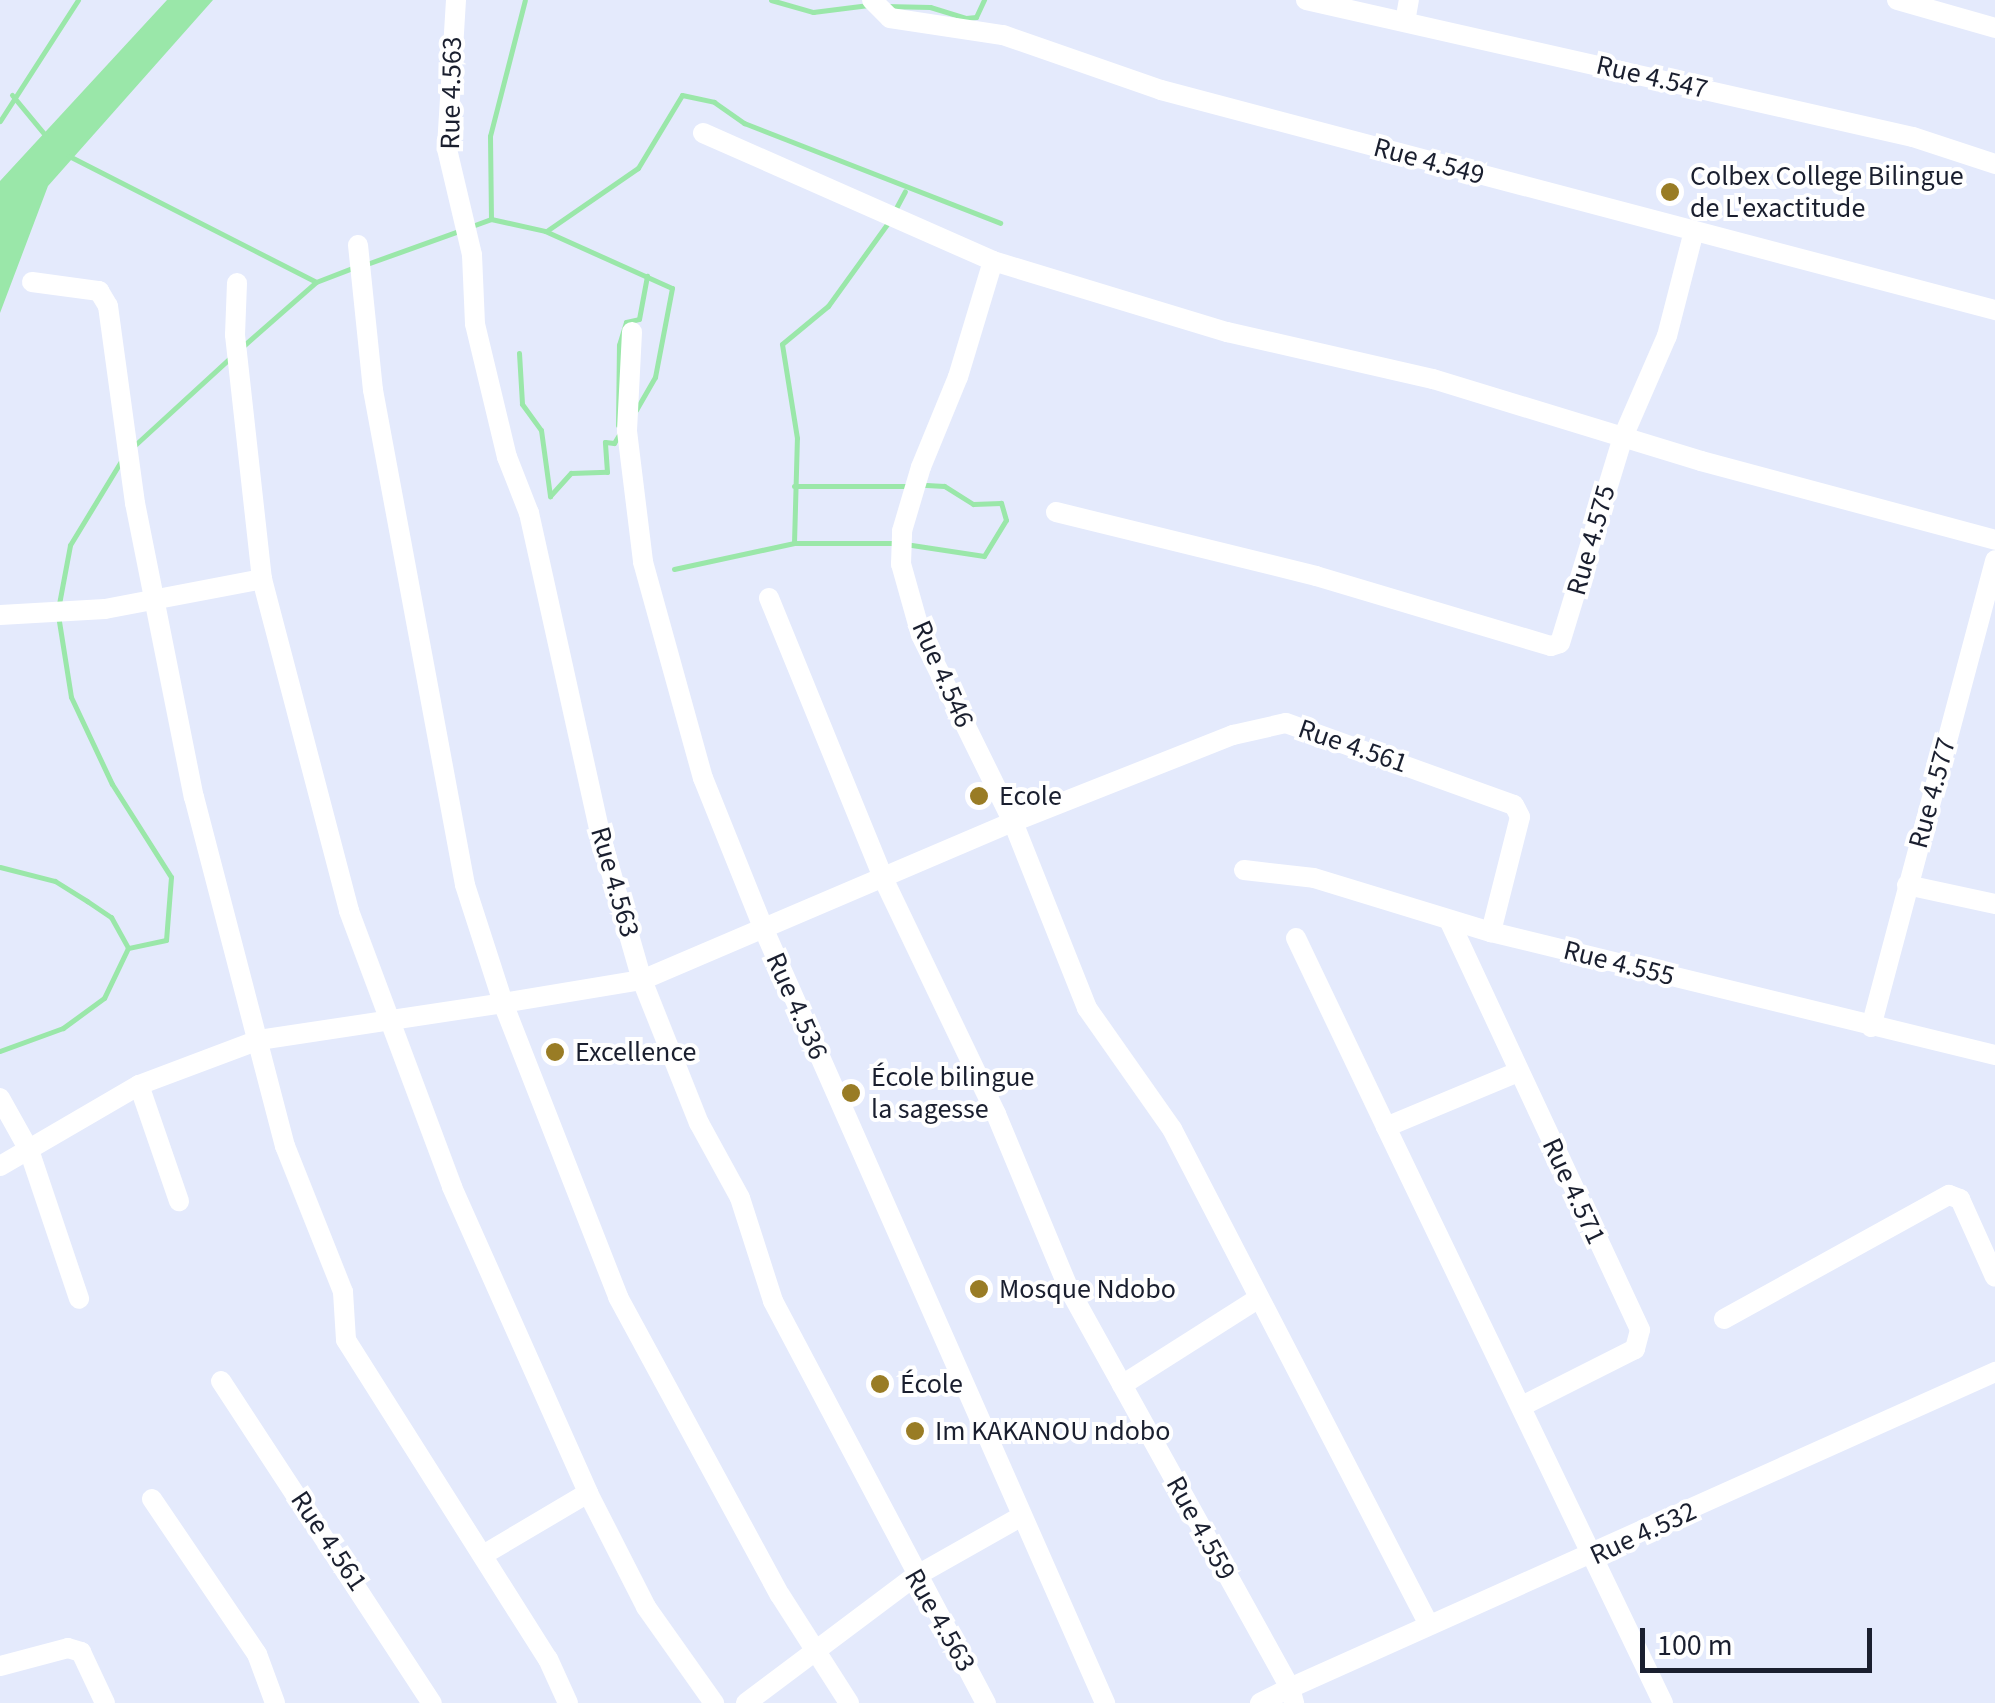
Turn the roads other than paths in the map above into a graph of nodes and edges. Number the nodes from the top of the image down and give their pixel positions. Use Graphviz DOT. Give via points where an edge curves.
graph roads {
  1 [pos="456,0"];
  2 [pos="872,0"];
  3 [pos="1306,0"];
  4 [pos="1409,0"];
  5 [pos="1897,0"];
  6 [pos="1405,22"];
  7 [pos="1995,28"];
  8 [pos="703,133"];
  9 [pos="1995,164"];
  10 [pos="1694,231"];
  11 [pos="358,245"];
  12 [pos="993,261"];
  13 [pos="32,282"];
  14 [pos="236,283"];
  15 [pos="1995,310"];
  16 [pos="632,332"];
  17 [pos="1623,437"];
  18 [pos="1056,512"];
  19 [pos="1995,540"];
  20 [pos="1995,560"];
  21 [pos="262,579"];
  22 [pos="157,596"];
  23 [pos="769,598"];
  24 [pos="0,615"];
  25 [pos="1013,822"];
  26 [pos="1244,870"];
  27 [pos="883,878"];
  28 [pos="1907,885"];
  29 [pos="1995,904"];
  30 [pos="1448,920"];
  31 [pos="765,932"];
  32 [pos="1491,932"];
  33 [pos="1296,938"];
  34 [pos="642,980"];
  35 [pos="504,1003"];
  36 [pos="390,1020"];
  37 [pos="1871,1027"];
  38 [pos="259,1040"];
  39 [pos="1995,1054"];
  40 [pos="1518,1072"];
  41 [pos="139,1085"];
  42 [pos="0,1098"];
  43 [pos="1386,1127"];
  44 [pos="29,1150"];
  45 [pos="0,1166"];
  46 [pos="180,1201"];
  47 [pos="1995,1277"];
  48 [pos="79,1299"];
  49 [pos="1256,1300"];
  50 [pos="1724,1320"];
  51 [pos="1995,1372"];
  52 [pos="222,1381"];
  53 [pos="1122,1385"];
  54 [pos="1524,1405"];
  55 [pos="588,1493"];
  56 [pos="152,1499"];
  57 [pos="1020,1517"];
  58 [pos="483,1555"];
  59 [pos="1588,1559"];
  60 [pos="914,1577"];
  61 [pos="1428,1623"];
  62 [pos="813,1649"];
  63 [pos="0,1666"];
  64 [pos="1292,1696"];
  65 [pos="106,1703"];
  66 [pos="275,1703"];
  67 [pos="432,1703"];
  68 [pos="568,1703"];
  69 [pos="714,1703"];
  70 [pos="746,1703"];
  71 [pos="849,1703"];
  72 [pos="986,1703"];
  73 [pos="1105,1703"];
  74 [pos="1260,1703"];
  75 [pos="1663,1703"];
  1 -- 34 [label="street, Rue 4.563" via="447,149 472,255 476,324 507,457 530,513 600,834"];
  2 -- 10 [label="street, Rue 4.549" via="890,18 1024,41 1161,90"];
  3 -- 6 [label="street, Rue 4.547"];
  4 -- 6 [label="street"];
  5 -- 7 [label="street"];
  6 -- 9 [label="street, Rue 4.547" via="1912,137"];
  8 -- 12 [label="street"];
  10 -- 15 [label="street, Rue 4.549"];
  10 -- 17 [label="street, Rue 4.575" via="1667,336"];
  11 -- 35 [label="street" via="374,390 465,885"];
  12 -- 17 [label="street" via="1227,332 1433,378"];
  12 -- 25 [label="street, Rue 4.546" via="909,506 902,564 921,635"];
  13 -- 22 [label="street" via="104,296 135,504"];
  14 -- 21 [label="street" via="235,334"];
  16 -- 31 [label="street, Rue 4.536" via="627,432 648,590 703,778"];
  17 -- 18 [label="street, Rue 4.575" via="1560,643 1551,646 1267,562"];
  17 -- 19 [label="street"];
  20 -- 28 [label="street, Rue 4.577"];
  21 -- 22 [label="street" via="208,593"];
  21 -- 36 [label="street" via="324,834"];
  22 -- 24 [label="street" via="105,610"];
  22 -- 38 [label="street" via="194,797"];
  23 -- 27 [label="street, Rue 4.559"];
  25 -- 27 [label="street"];
  25 -- 32 [label="street, Rue 4.561" via="1233,735 1286,723 1514,805 1520,817"];
  25 -- 49 [label="street, Rue 4.546" via="1087,1008 1172,1128"];
  26 -- 30 [label="street, Rue 4.555" via="1314,878"];
  27 -- 31 [label="street"];
  27 -- 53 [label="street, Rue 4.559" via="996,1114 1069,1289"];
  28 -- 29 [label="street"];
  28 -- 37 [label="street, Rue 4.577"];
  30 -- 32 [label="street, Rue 4.555"];
  30 -- 40 [label="street, Rue 4.571"];
  31 -- 34 [label="street"];
  31 -- 57 [label="street, Rue 4.536"];
  32 -- 37 [label="street, Rue 4.555"];
  33 -- 43 [label="street"];
  34 -- 35 [label="street"];
  34 -- 60 [label="street, Rue 4.563" via="700,1123 740,1198 773,1301"];
  35 -- 36 [label="street"];
  35 -- 62 [label="street" via="618,1297"];
  36 -- 38 [label="street"];
  36 -- 55 [label="street" via="452,1187"];
  37 -- 39 [label="street, Rue 4.555"];
  38 -- 41 [label="street"];
  38 -- 58 [label="street" via="286,1146 342,1292 346,1340"];
  40 -- 43 [label="street"];
  40 -- 54 [label="street, Rue 4.571" via="1640,1340"];
  41 -- 44 [label="street"];
  41 -- 46 [label="street"];
  42 -- 44 [label="street"];
  43 -- 54 [label="street"];
  44 -- 45 [label="street"];
  44 -- 48 [label="street"];
  47 -- 50 [label="street" via="1960,1199 1949,1195"];
  49 -- 53 [label="street"];
  49 -- 61 [label="street, Rue 4.546" via="1340,1445"];
  51 -- 59 [label="street, Rue 4.532"];
  52 -- 67 [label="street, Rue 4.561"];
  53 -- 64 [label="street, Rue 4.559"];
  54 -- 59 [label="street"];
  55 -- 58 [label="street"];
  55 -- 69 [label="street" via="646,1606"];
  56 -- 66 [label="street" via="258,1654"];
  57 -- 60 [label="street"];
  57 -- 73 [label="street, Rue 4.536"];
  58 -- 68 [label="street"];
  59 -- 61 [label="street, Rue 4.532"];
  59 -- 75 [label="street"];
  60 -- 62 [label="street"];
  60 -- 72 [label="street, Rue 4.563"];
  61 -- 64 [label="street, Rue 4.532"];
  62 -- 70 [label="street"];
  62 -- 71 [label="street"];
  63 -- 65 [label="street" via="68,1648 81,1652"];
  64 -- 74 [label="street, Rue 4.532"];
}
